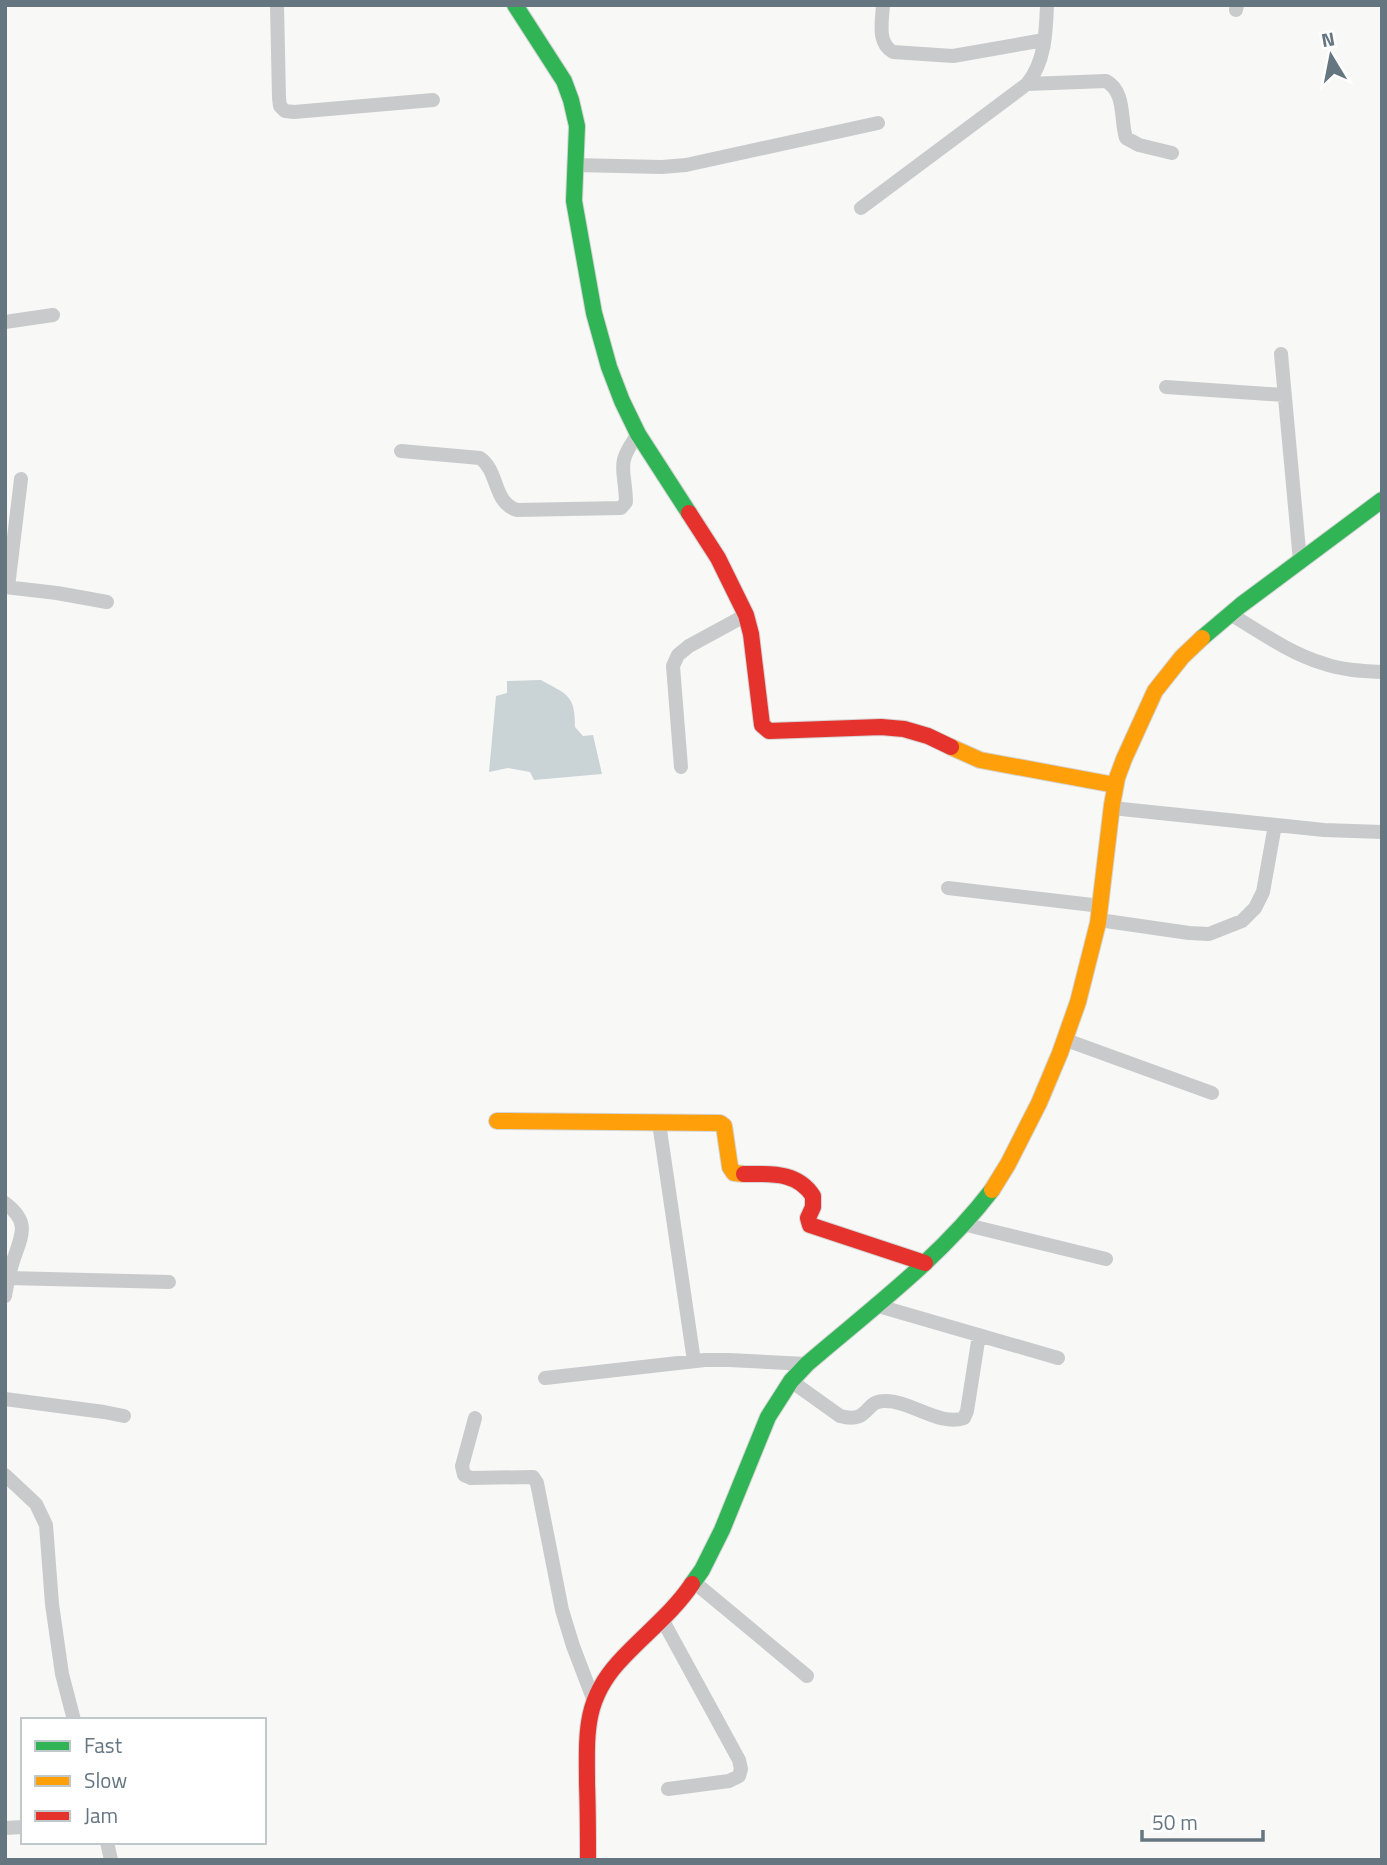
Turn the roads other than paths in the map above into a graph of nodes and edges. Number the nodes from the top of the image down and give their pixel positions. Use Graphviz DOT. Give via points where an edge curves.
graph roads {
  1 [pos="277,5"];
  2 [pos="515,5"];
  3 [pos="883,5"];
  4 [pos="1047,5"];
  5 [pos="1044,40"];
  6 [pos="1027,84"];
  7 [pos="433,100"];
  8 [pos="878,123"];
  9 [pos="1172,153"];
  10 [pos="574,165"];
  11 [pos="861,208"];
  12 [pos="53,315"];
  13 [pos="5,322"];
  14 [pos="1281,354"];
  15 [pos="1166,387"];
  16 [pos="1284,395"];
  17 [pos="638,434"];
  18 [pos="401,451"];
  19 [pos="20,479"];
  20 [pos="1382,500"];
  21 [pos="1300,561"];
  22 [pos="7,587"];
  23 [pos="107,602"];
  24 [pos="1230,614"];
  25 [pos="746,615"];
  26 [pos="1382,672"];
  27 [pos="681,767"];
  28 [pos="1115,785"];
  29 [pos="1112,808"];
  30 [pos="1275,825"];
  31 [pos="1382,832"];
  32 [pos="948,888"];
  33 [pos="1100,913"];
  34 [pos="1066,1040"];
  35 [pos="1212,1093"];
  36 [pos="497,1121"];
  37 [pos="659,1123"];
  38 [pos="5,1203"];
  39 [pos="964,1224"];
  40 [pos="1106,1259"];
  41 [pos="925,1264"];
  42 [pos="8,1278"];
  43 [pos="169,1282"];
  44 [pos="5,1296"];
  45 [pos="875,1305"];
  46 [pos="979,1335"];
  47 [pos="1058,1358"];
  48 [pos="694,1361"];
  49 [pos="807,1364"];
  50 [pos="545,1378"];
  51 [pos="791,1381"];
  52 [pos="5,1399"];
  53 [pos="124,1416"];
  54 [pos="475,1418"];
  55 [pos="5,1475"];
  56 [pos="694,1582"];
  57 [pos="662,1619"];
  58 [pos="807,1676"];
  59 [pos="594,1700"];
  60 [pos="73,1718"];
  61 [pos="668,1789"];
  62 [pos="588,1860"];
  1 -- 7 [label="street" via="279,98 285,111"];
  2 -- 10 [label="street" via="564,81 577,126"];
  3 -- 5 [label="street" via="882,41 893,52 953,56"];
  4 -- 5 [label="street"];
  5 -- 6 [label="street" via="1037,72"];
  6 -- 9 [label="street" via="1106,81 1118,92 1126,138"];
  6 -- 11 [label="street"];
  8 -- 10 [label="street" via="687,164"];
  10 -- 17 [label="street" via="574,201 594,313 609,367"];
  12 -- 13 [label="street"];
  14 -- 16 [label="street"];
  15 -- 16 [label="street"];
  16 -- 21 [label="street"];
  17 -- 18 [label="street" via="623,457 626,502 621,508 509,508 488,463 480,458"];
  17 -- 25 [label="street" via="718,558"];
  19 -- 22 [label="street"];
  20 -- 21 [label="street"];
  21 -- 24 [label="street"];
  22 -- 23 [label="street"];
  24 -- 26 [label="street" via="1322,664"];
  24 -- 28 [label="street" via="1157,688"];
  25 -- 27 [label="street" via="689,646 673,666"];
  25 -- 28 [label="street" via="762,724 769,731 904,729 980,760"];
  28 -- 29 [label="street"];
  29 -- 30 [label="street"];
  29 -- 33 [label="street"];
  30 -- 31 [label="street"];
  30 -- 33 [label="street" via="1264,892 1242,921 1209,934 1189,933"];
  32 -- 33 [label="street"];
  33 -- 34 [label="street" via="1086,982"];
  34 -- 35 [label="street"];
  34 -- 39 [label="street" via="1010,1160"];
  36 -- 37 [label="street"];
  37 -- 41 [label="street" via="720,1123 734,1173 787,1175 814,1196 810,1224"];
  37 -- 48 [label="street"];
  38 -- 42 [label="street" via="22,1223 22,1239"];
  39 -- 40 [label="street"];
  39 -- 41 [label="street"];
  41 -- 45 [label="street"];
  42 -- 43 [label="street"];
  42 -- 44 [label="street"];
  45 -- 46 [label="street"];
  45 -- 49 [label="street"];
  46 -- 47 [label="street"];
  46 -- 51 [label="street" via="967,1411 956,1421 881,1401 864,1415 849,1419"];
  48 -- 49 [label="street"];
  48 -- 50 [label="street"];
  49 -- 51 [label="street"];
  51 -- 56 [label="street" via="768,1417 722,1530"];
  52 -- 53 [label="street"];
  54 -- 59 [label="street" via="464,1475 533,1477 562,1610"];
  55 -- 60 [label="street" via="36,1504 46,1525 52,1604"];
  56 -- 57 [label="street"];
  56 -- 58 [label="street"];
  57 -- 59 [label="street" via="618,1663"];
  57 -- 61 [label="street" via="741,1769 739,1776 729,1781"];
  59 -- 62 [label="street" via="587,1730"];
}
